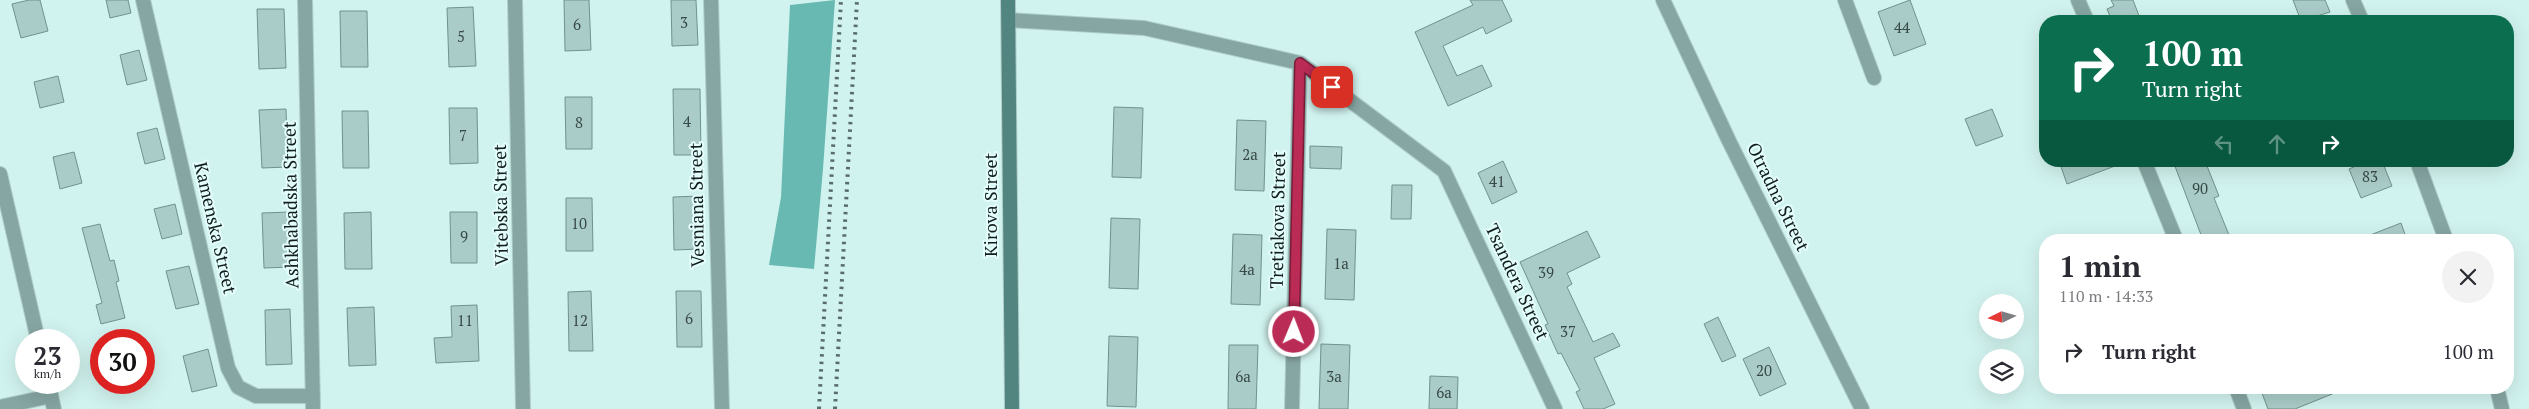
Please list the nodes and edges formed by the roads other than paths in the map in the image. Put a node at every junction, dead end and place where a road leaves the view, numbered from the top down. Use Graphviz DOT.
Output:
graph roads {
  1 [pos="143,0"];
  2 [pos="305,0"];
  3 [pos="515,0"];
  4 [pos="711,0"];
  5 [pos="1008,0"];
  6 [pos="1663,0"];
  7 [pos="1845,0"];
  8 [pos="2078,0"];
  9 [pos="2353,0"];
  10 [pos="2084,15"];
  11 [pos="2359,15"];
  12 [pos="1009,20"];
  13 [pos="1300,63"];
  14 [pos="1874,78"];
  15 [pos="2146,167"];
  16 [pos="2419,167"];
  17 [pos="1,181"];
  18 [pos="2174,234"];
  19 [pos="2444,234"];
  20 [pos="35,329"];
  21 [pos="2238,394"];
  22 [pos="2498,394"];
  23 [pos="51,396"];
  24 [pos="313,403"];
  25 [pos="0,407"];
  26 [pos="523,409"];
  27 [pos="722,409"];
  28 [pos="1012,409"];
  29 [pos="1292,409"];
  30 [pos="1555,409"];
  31 [pos="1862,409"];
  32 [pos="2244,409"];
  33 [pos="2502,409"];
  1 -- 24 [label="street, Kamenska Street"];
  2 -- 24 [label="street, Ashkhabadska Street"];
  3 -- 26 [label="street, Vitebska Street"];
  4 -- 27 [label="street, Vesniana Street"];
  5 -- 12 [label="main road, Kirova Street"];
  6 -- 31 [label="street, Otradna Street"];
  7 -- 14 [label="street"];
  8 -- 10 [label="street"];
  9 -- 11 [label="street"];
  12 -- 13 [label="street"];
  12 -- 28 [label="main road, Kirova Street"];
  13 -- 29 [label="street, Tretiakova Street"];
  13 -- 30 [label="street, Tsandera Street"];
  15 -- 18 [label="street"];
  16 -- 19 [label="street"];
  17 -- 20 [label="street"];
  21 -- 32 [label="street"];
  22 -- 33 [label="street"];
  23 -- 25 [label="street"];
}
